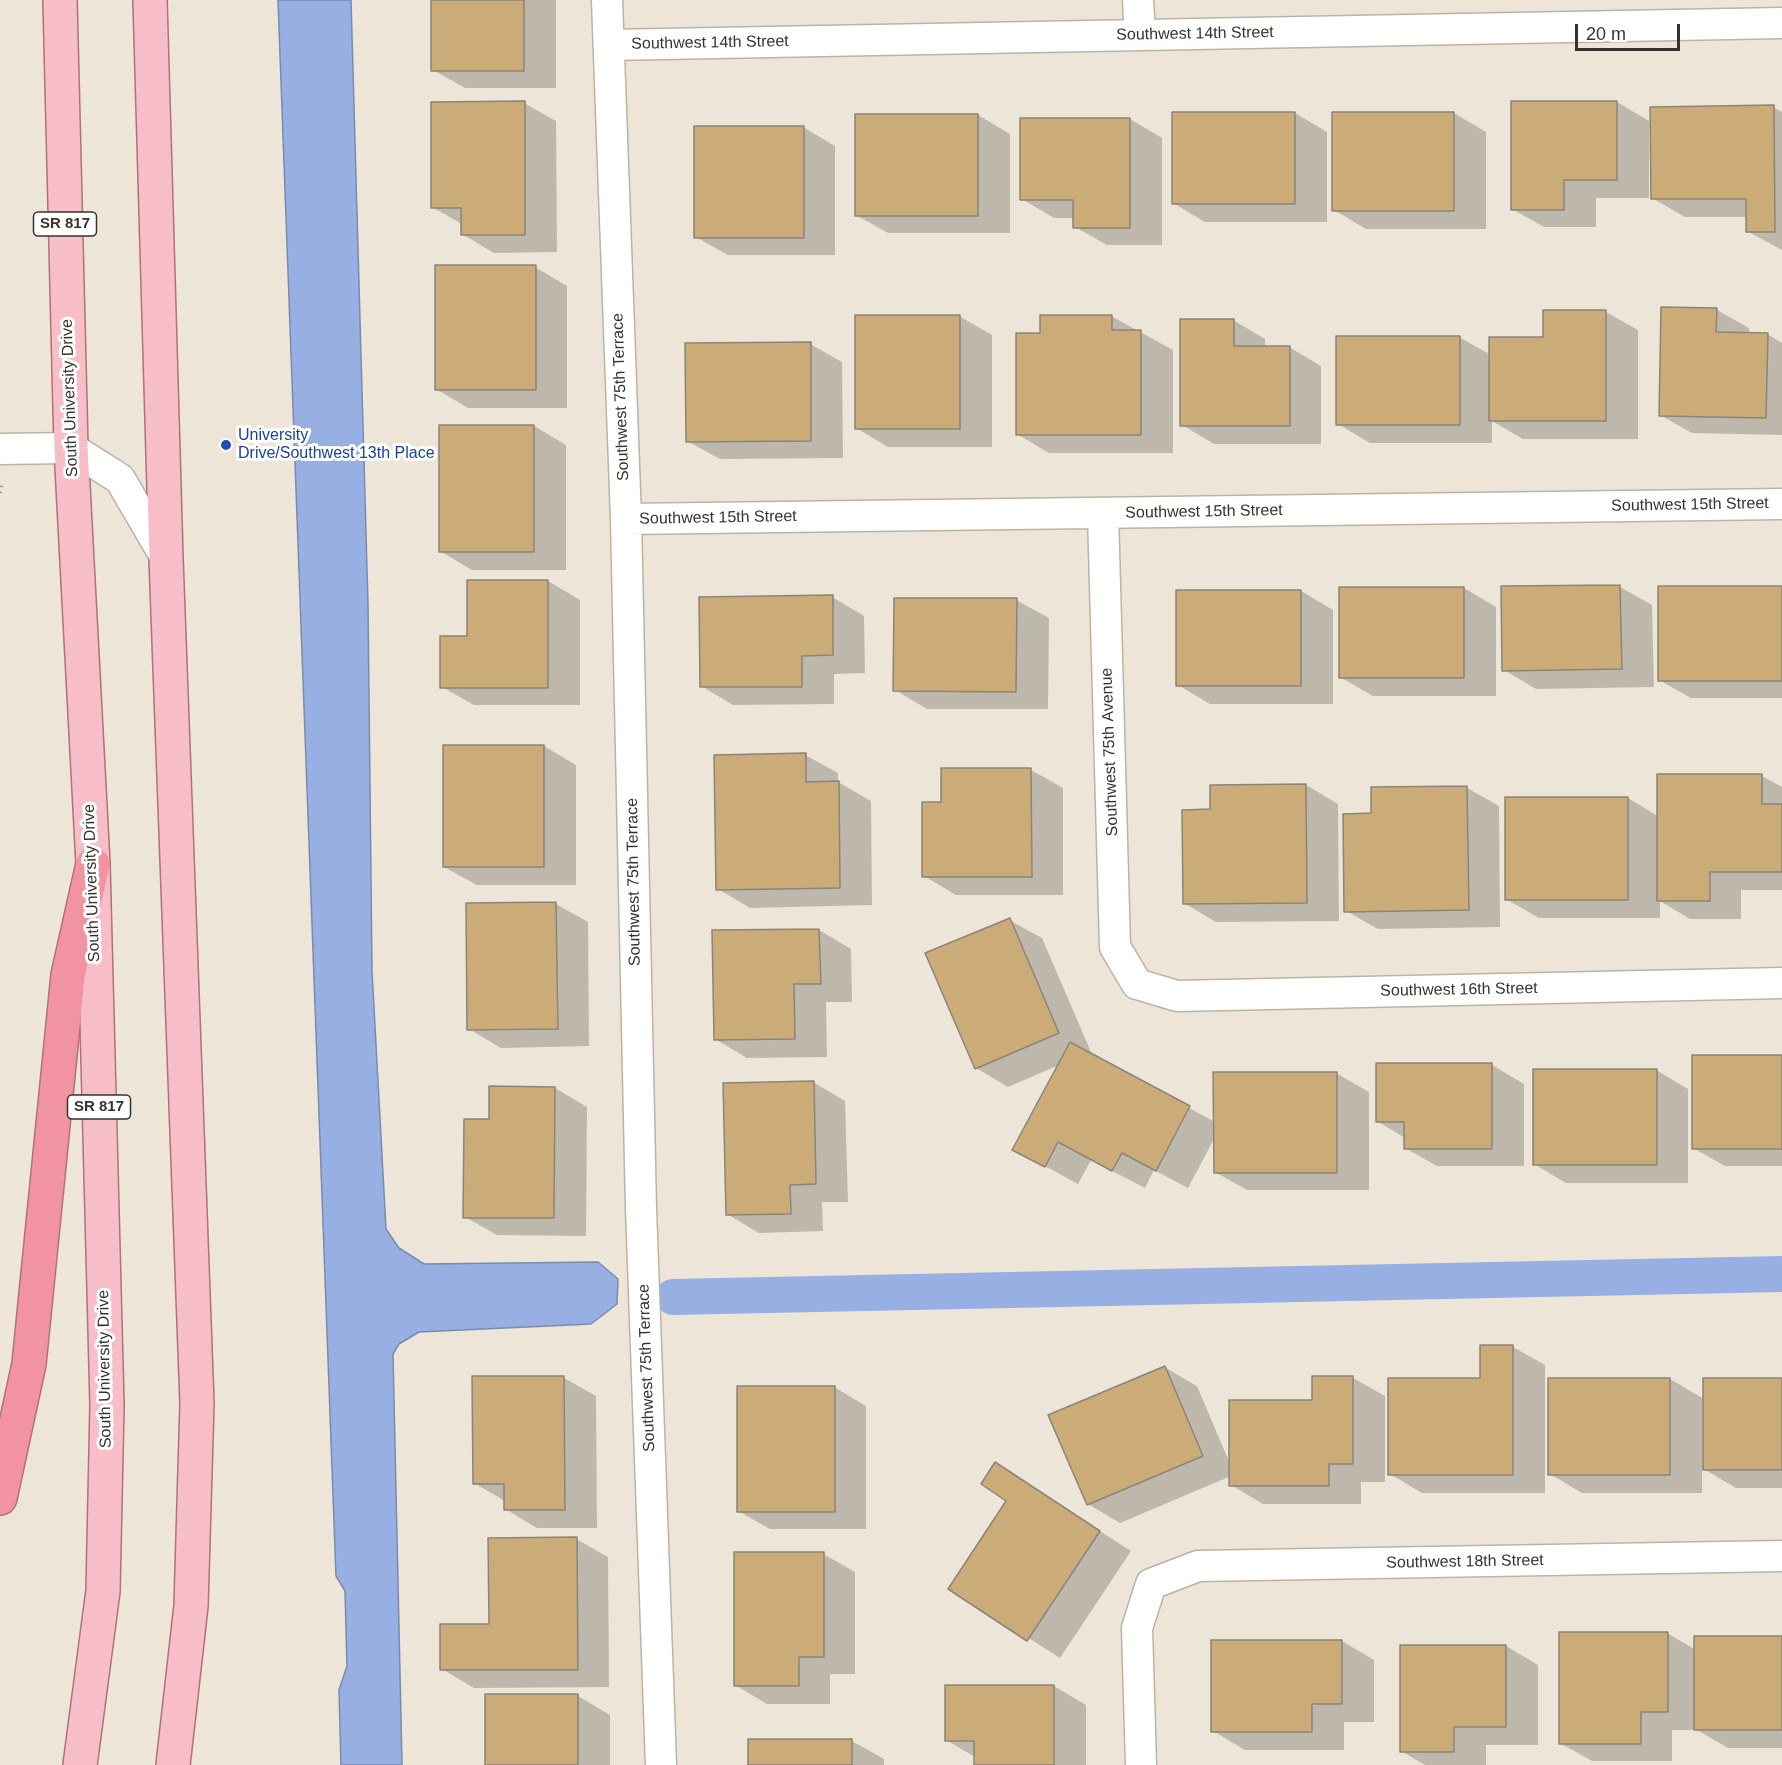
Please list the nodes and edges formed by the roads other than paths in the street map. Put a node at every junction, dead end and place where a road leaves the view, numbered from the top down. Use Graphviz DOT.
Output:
graph roads {
  1 [pos="60,0"];
  2 [pos="150,0"];
  3 [pos="607,0"];
  4 [pos="1138,0"];
  5 [pos="1654,13"];
  6 [pos="1782,23"];
  7 [pos="1140,35"];
  8 [pos="609,45"];
  9 [pos="71,448"];
  10 [pos="0,449"];
  11 [pos="1782,504"];
  12 [pos="1103,513"];
  13 [pos="626,519"];
  14 [pos="166,558"];
  15 [pos="93,864"];
  16 [pos="1782,983"];
  17 [pos="1137,984"];
  18 [pos="0,1498"];
  19 [pos="1782,1556"];
  20 [pos="80,1765"];
  21 [pos="173,1765"];
  22 [pos="661,1765"];
  23 [pos="1141,1765"];
  1 -- 9 [label="main road, South University Drive / SR 817"];
  2 -- 14 [label="main road"];
  3 -- 8 [label="street, Southwest 75th Terrace"];
  4 -- 7 [label="street"];
  5 -- 6 [label="street, Southwest 14th Street"];
  5 -- 7 [label="street, Southwest 14th Street"];
  7 -- 8 [label="street, Southwest 14th Street"];
  8 -- 13 [label="street, Southwest 75th Terrace"];
  9 -- 10 [label="street"];
  9 -- 14 [label="street"];
  9 -- 15 [label="main road, South University Drive / SR 817"];
  11 -- 12 [label="street, Southwest 15th Street"];
  12 -- 13 [label="street, Southwest 15th Street"];
  12 -- 17 [label="street, Southwest 75th Avenue"];
  13 -- 22 [label="street, Southwest 75th Terrace"];
  14 -- 21 [label="main road"];
  15 -- 18 [label="highway"];
  15 -- 20 [label="main road, South University Drive / SR 817"];
  16 -- 17 [label="street, Southwest 16th Street"];
  19 -- 23 [label="street, Southwest 18th Street"];
}
